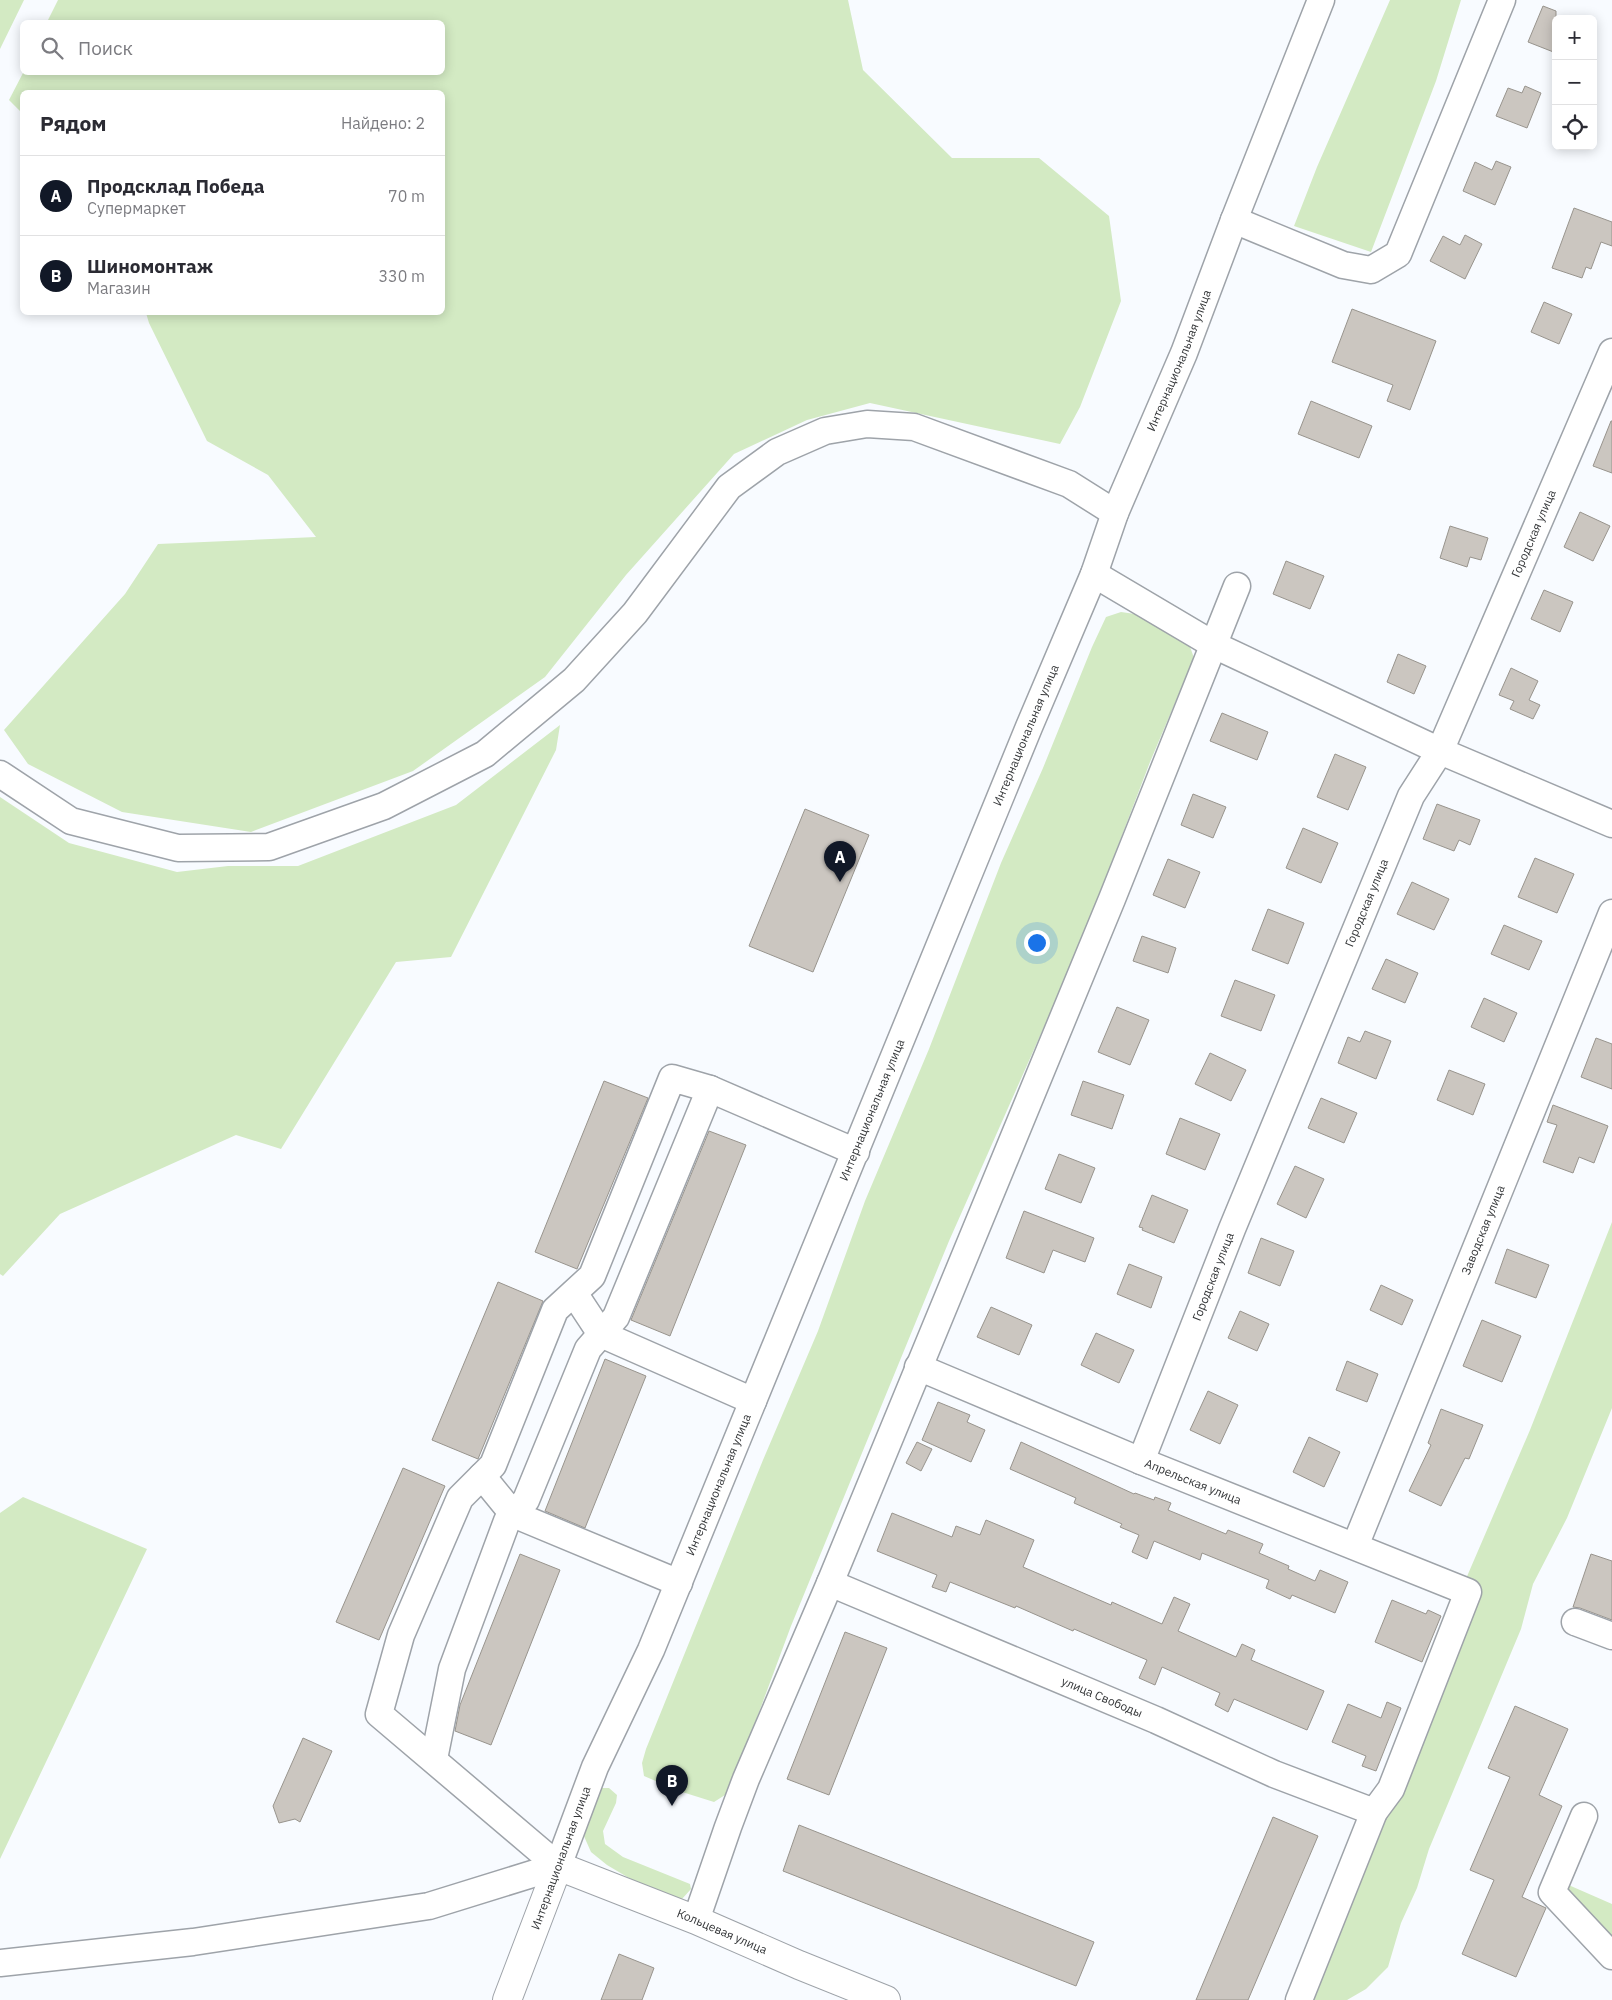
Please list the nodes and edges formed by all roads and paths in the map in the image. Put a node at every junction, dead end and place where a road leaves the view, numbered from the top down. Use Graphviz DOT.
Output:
graph roads {
  1 [pos="1321,0"];
  2 [pos="1502,0"];
  3 [pos="1234,220"];
  4 [pos="1612,352"];
  5 [pos="1115,513"];
  6 [pos="1094,574"];
  7 [pos="1237,586"];
  8 [pos="1214,645"];
  9 [pos="1440,751"];
  10 [pos="0,774"];
  11 [pos="1612,824"];
  12 [pos="1612,913"];
  13 [pos="710,1088"];
  14 [pos="856,1152"];
  15 [pos="574,1293"];
  16 [pos="601,1334"];
  17 [pos="918,1367"];
  18 [pos="753,1402"];
  19 [pos="1141,1461"];
  20 [pos="482,1476"];
  21 [pos="513,1514"];
  22 [pos="1355,1546"];
  23 [pos="679,1583"];
  24 [pos="830,1583"];
  25 [pos="1575,1622"];
  26 [pos="1612,1636"];
  27 [pos="434,1759"];
  28 [pos="1374,1812"];
  29 [pos="1584,1816"];
  30 [pos="558,1866"];
  31 [pos="696,1920"];
  32 [pos="1612,1956"];
  33 [pos="0,1963"];
  34 [pos="507,2000"];
  35 [pos="886,2000"];
  36 [pos="1299,2000"];
  1 -- 3 [label="street, Интернациональная улица"];
  2 -- 3 [label="street"];
  3 -- 5 [label="street, Интернациональная улица"];
  4 -- 9 [label="street, Городская улица"];
  5 -- 6 [label="street, Интернациональная улица"];
  5 -- 10 [label="street"];
  6 -- 8 [label="street"];
  6 -- 14 [label="street, Интернациональная улица"];
  7 -- 8 [label="street"];
  8 -- 9 [label="street"];
  8 -- 17 [label="street"];
  9 -- 11 [label="street"];
  9 -- 19 [label="street, Городская улица"];
  12 -- 22 [label="street, Заводская улица"];
  13 -- 14 [label="street"];
  13 -- 15 [label="street"];
  13 -- 16 [label="street"];
  14 -- 18 [label="street, Интернациональная улица"];
  15 -- 16 [label="street"];
  15 -- 20 [label="street"];
  16 -- 18 [label="street"];
  16 -- 21 [label="street"];
  17 -- 19 [label="street, Апрельская улица"];
  17 -- 24 [label="street"];
  18 -- 23 [label="street, Интернациональная улица"];
  19 -- 22 [label="street, Апрельская улица"];
  20 -- 21 [label="street"];
  20 -- 27 [label="street"];
  21 -- 23 [label="street"];
  21 -- 27 [label="street"];
  22 -- 28 [label="street, Апрельская улица"];
  23 -- 30 [label="street, Интернациональная улица"];
  24 -- 28 [label="street, улица Свободы"];
  24 -- 31 [label="street"];
  25 -- 26 [label="street"];
  27 -- 30 [label="street"];
  28 -- 36 [label="street"];
  29 -- 32 [label="street"];
  30 -- 31 [label="main road, Кольцевая улица"];
  30 -- 33 [label="street"];
  30 -- 34 [label="main road, Интернациональная улица"];
  31 -- 35 [label="main road, Кольцевая улица"];
}
